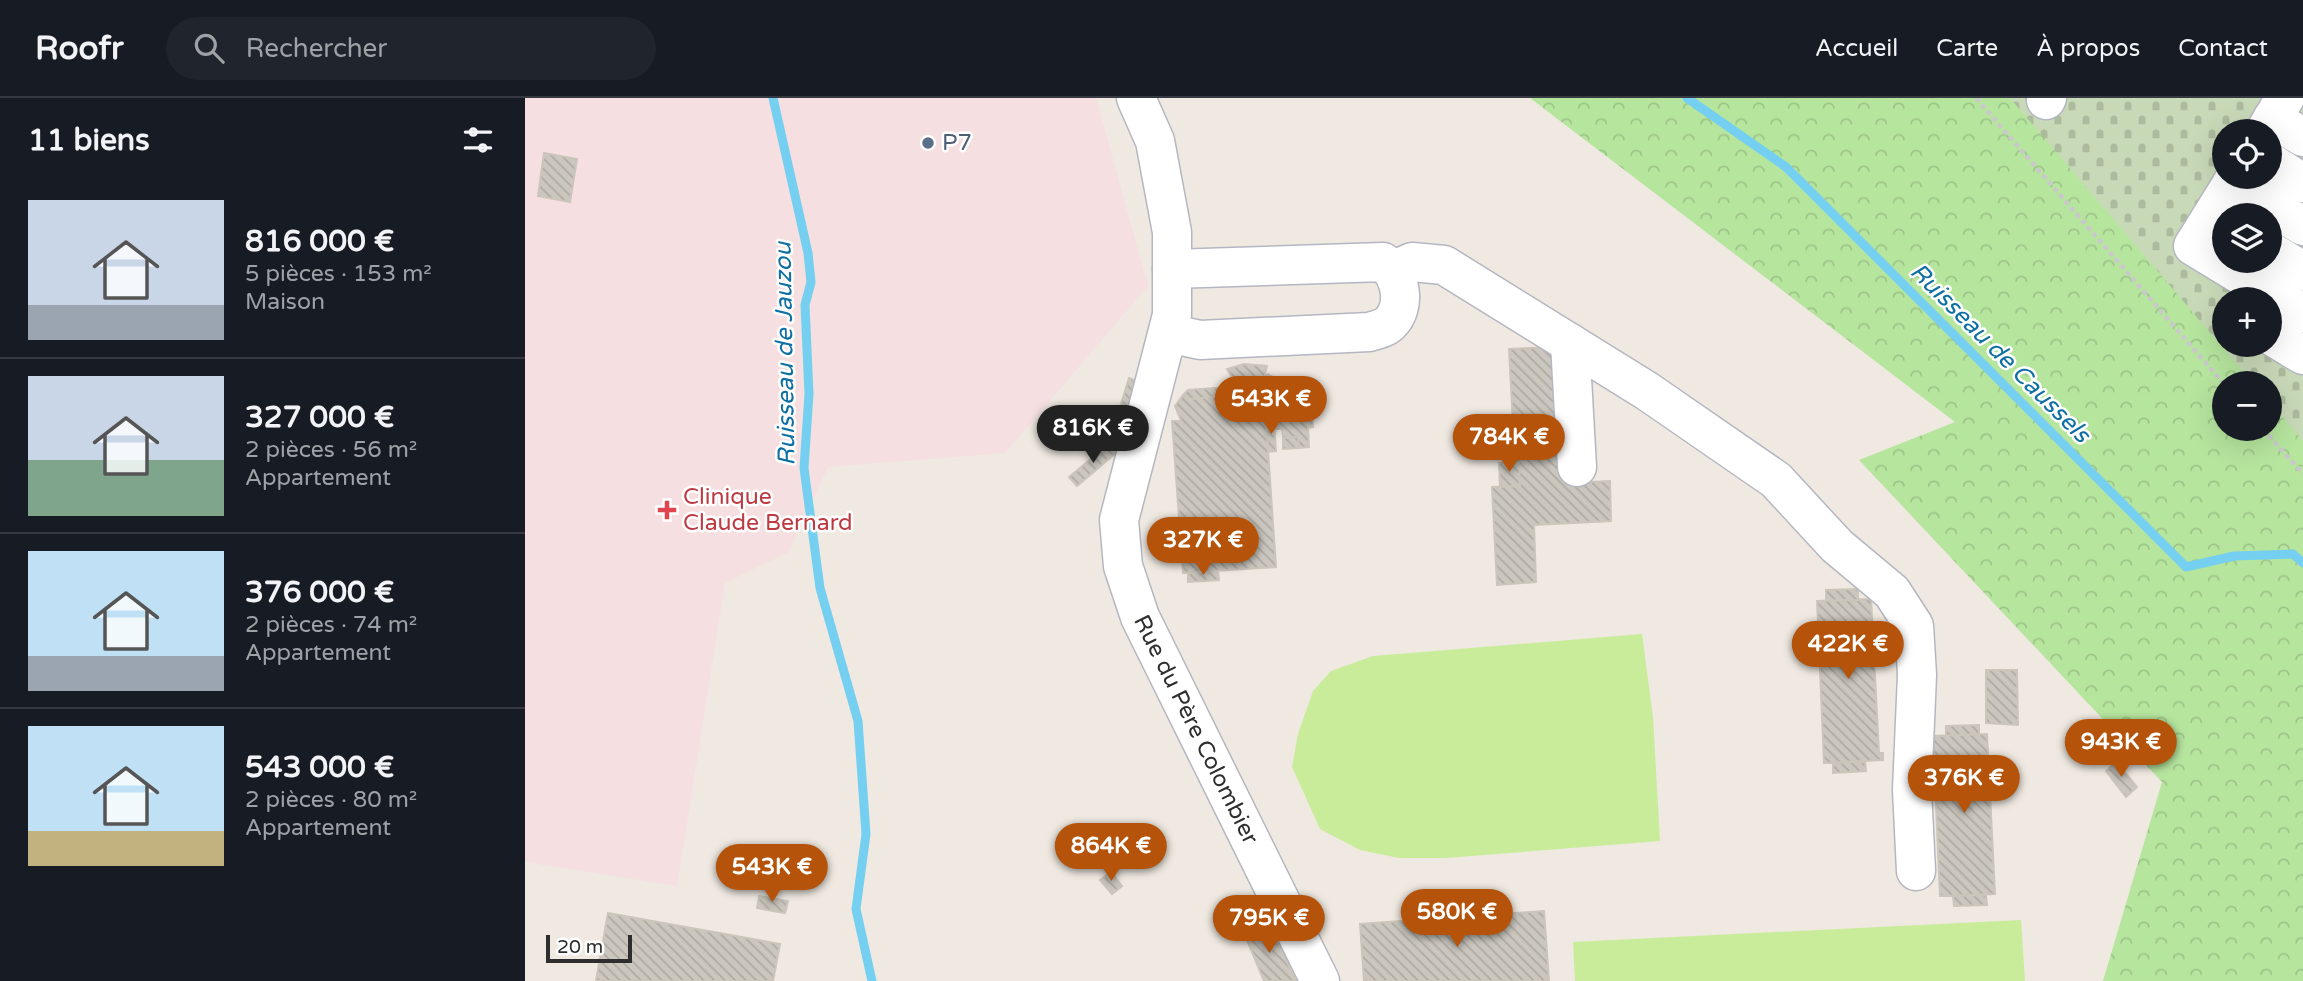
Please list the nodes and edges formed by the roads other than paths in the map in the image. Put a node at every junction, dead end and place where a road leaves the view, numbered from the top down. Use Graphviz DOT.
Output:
graph roads {
  1 [pos="1136,98"];
  2 [pos="2282,170"];
  3 [pos="2303,183"];
  4 [pos="2248,189"];
  5 [pos="2212,225"];
  6 [pos="2303,226"];
  7 [pos="2212,258"];
  8 [pos="2282,258"];
  9 [pos="1173,269"];
  10 [pos="1394,270"];
  11 [pos="2303,271"];
  12 [pos="2237,273"];
  13 [pos="2303,313"];
  14 [pos="1168,333"];
  15 [pos="2282,342"];
  16 [pos="1570,343"];
  17 [pos="2303,355"];
  18 [pos="1577,467"];
  19 [pos="1916,871"];
  20 [pos="1320,981"];
  1 -- 9 [label="street, Rue du Père Colombier"];
  2 -- 3 [label="street"];
  4 -- 6 [label="street"];
  5 -- 7 [label="street"];
  8 -- 11 [label="street"];
  9 -- 10 [label="street"];
  9 -- 14 [label="street, Rue du Père Colombier"];
  10 -- 14 [label="street"];
  10 -- 16 [label="street"];
  12 -- 13 [label="street"];
  14 -- 20 [label="street, Rue du Père Colombier"];
  15 -- 17 [label="street"];
  16 -- 18 [label="street"];
  16 -- 19 [label="street"];
}
